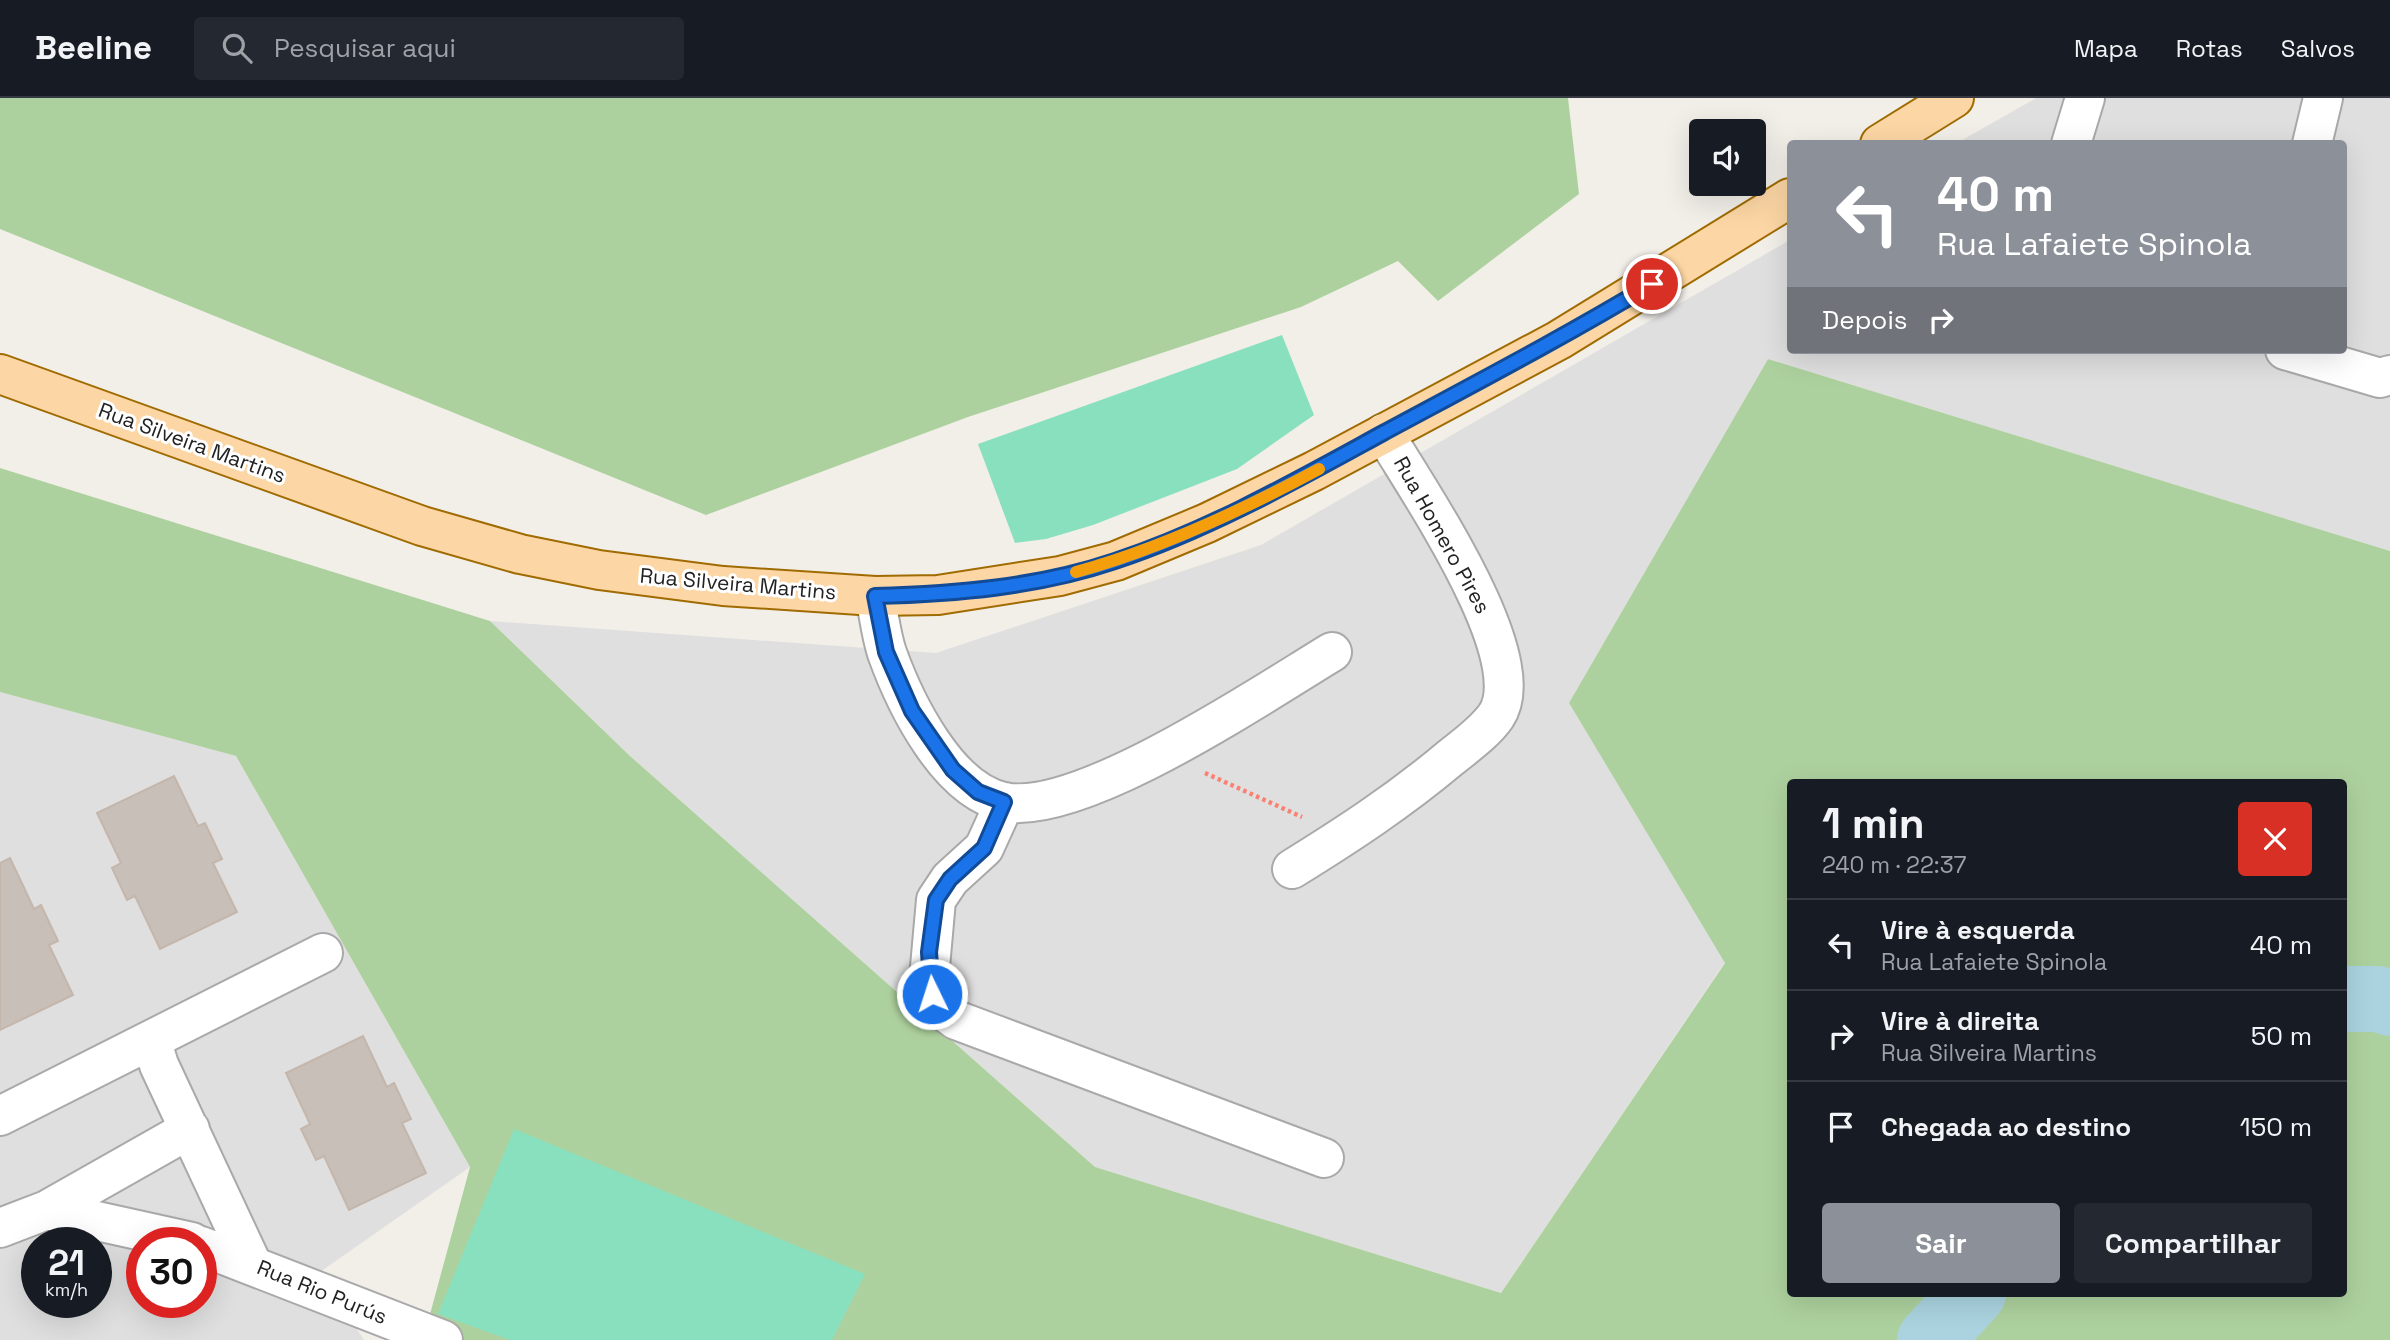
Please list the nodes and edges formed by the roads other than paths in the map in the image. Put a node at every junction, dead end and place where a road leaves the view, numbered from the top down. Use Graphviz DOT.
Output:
graph roads {
  1 [pos="1954,98"];
  2 [pos="2085,98"];
  3 [pos="2323,98"];
  4 [pos="1886,140"];
  5 [pos="2072,140"];
  6 [pos="2313,140"];
  7 [pos="1787,200"];
  8 [pos="2299,354"];
  9 [pos="0,374"];
  10 [pos="2390,375"];
  11 [pos="1384,433"];
  12 [pos="875,596"];
  13 [pos="1332,652"];
  14 [pos="1004,802"];
  15 [pos="1292,869"];
  16 [pos="323,953"];
  17 [pos="152,1042"];
  18 [pos="0,1116"];
  19 [pos="190,1129"];
  20 [pos="1324,1158"];
  21 [pos="47,1210"];
  22 [pos="126,1227"];
  23 [pos="0,1228"];
  24 [pos="217,1252"];
  25 [pos="252,1264"];
  26 [pos="443,1340"];
  1 -- 4 [label="main road"];
  2 -- 5 [label="street"];
  3 -- 6 [label="street"];
  7 -- 11 [label="main road, Rua Silveira Martins"];
  8 -- 10 [label="street"];
  9 -- 12 [label="main road, Rua Silveira Martins"];
  11 -- 12 [label="main road, Rua Silveira Martins"];
  11 -- 15 [label="street, Rua Homero Pires"];
  12 -- 14 [label="street"];
  13 -- 14 [label="street"];
  14 -- 20 [label="street"];
  16 -- 17 [label="street"];
  17 -- 18 [label="street"];
  17 -- 19 [label="street"];
  19 -- 21 [label="street"];
  19 -- 25 [label="street"];
  21 -- 22 [label="street"];
  21 -- 23 [label="street"];
  24 -- 25 [label="street, Rua Rio Purús"];
  25 -- 26 [label="street, Rua Rio Purús"];
}
